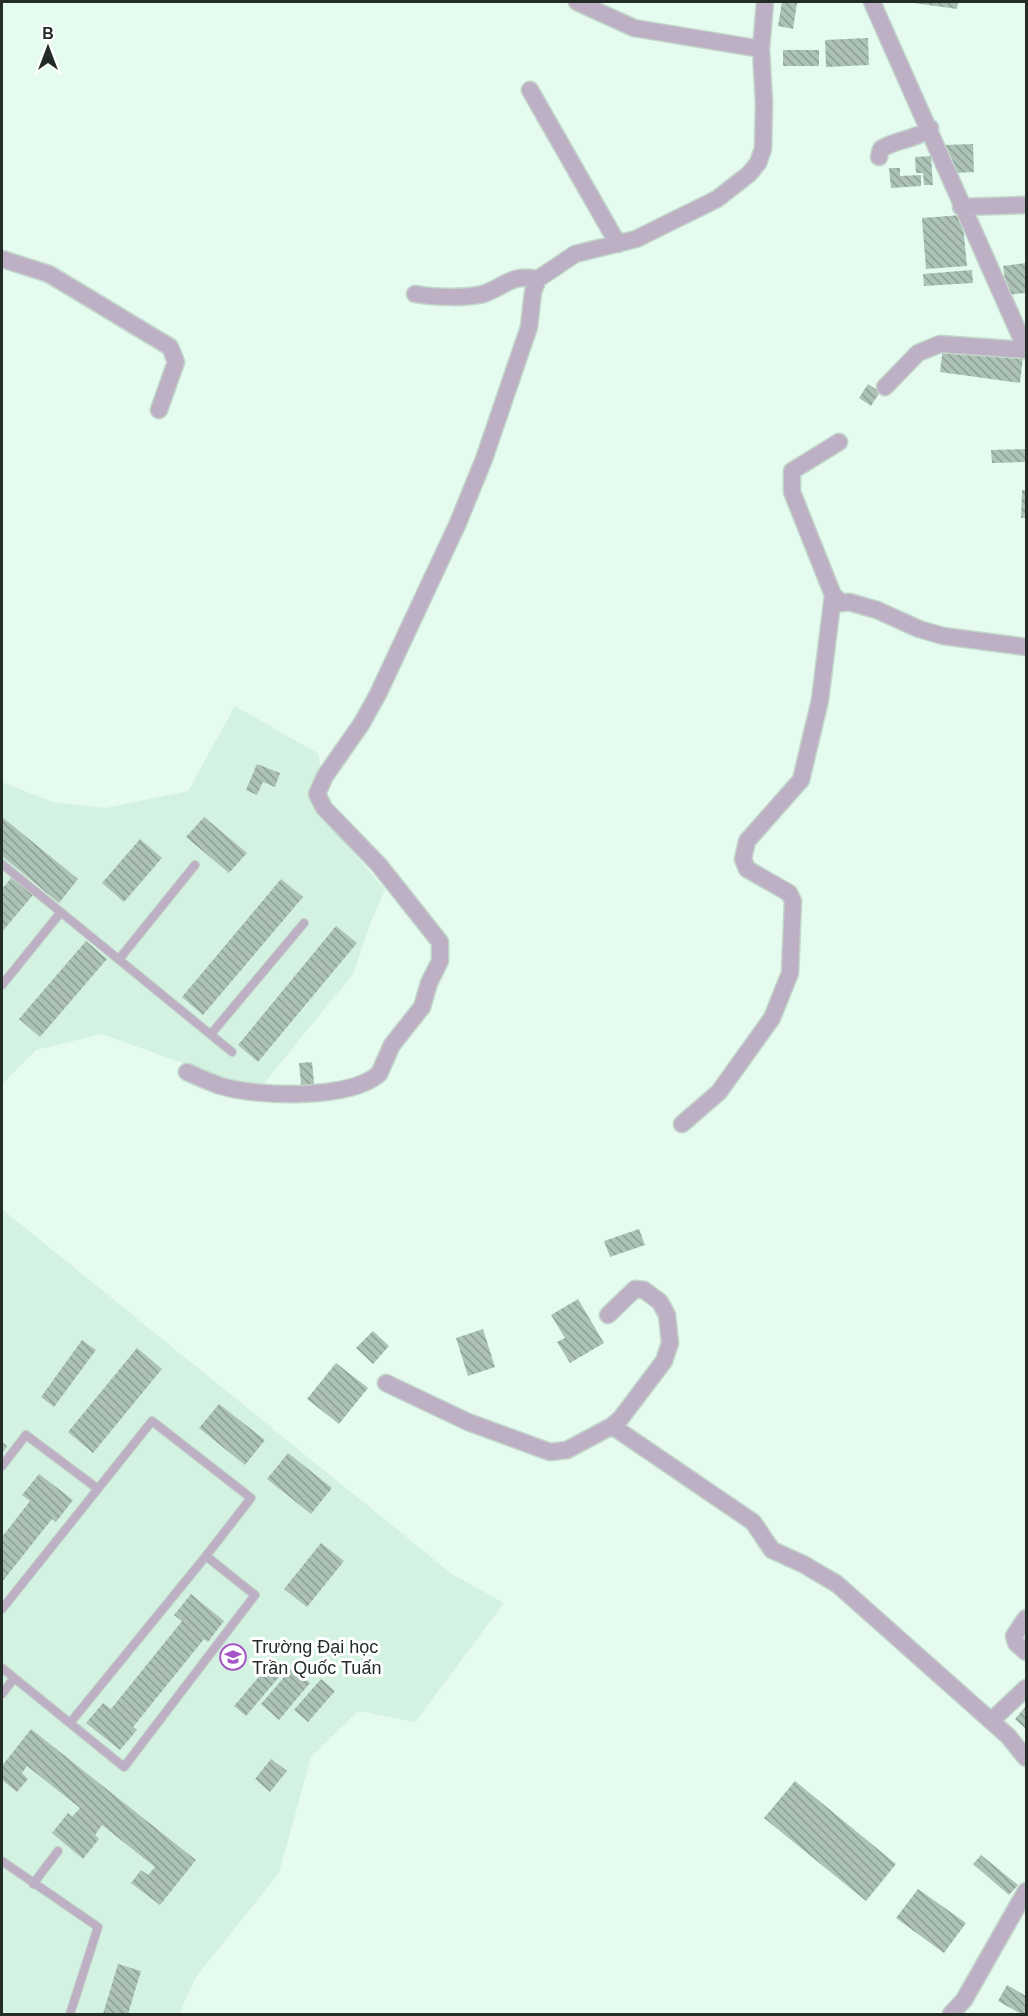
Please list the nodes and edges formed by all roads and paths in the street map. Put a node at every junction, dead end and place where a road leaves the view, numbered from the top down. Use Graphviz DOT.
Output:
graph roads {
  1 [pos="577,2"];
  2 [pos="765,2"];
  3 [pos="872,2"];
  4 [pos="760,49"];
  5 [pos="530,90"];
  6 [pos="930,128"];
  7 [pos="879,157"];
  8 [pos="1026,205"];
  9 [pos="961,207"];
  10 [pos="618,244"];
  11 [pos="2,259"];
  12 [pos="538,279"];
  13 [pos="415,294"];
  14 [pos="1026,349"];
  15 [pos="885,387"];
  16 [pos="159,410"];
  17 [pos="839,441"];
  18 [pos="833,595"];
  19 [pos="1026,647"];
  20 [pos="2,864"];
  21 [pos="195,865"];
  22 [pos="61,912"];
  23 [pos="304,923"];
  24 [pos="120,958"];
  25 [pos="2,985"];
  26 [pos="211,1034"];
  27 [pos="232,1052"];
  28 [pos="187,1072"];
  29 [pos="682,1124"];
  30 [pos="608,1315"];
  31 [pos="386,1383"];
  32 [pos="612,1426"];
  33 [pos="2,1466"];
  34 [pos="98,1489"];
  35 [pos="206,1556"];
  36 [pos="2,1609"];
  37 [pos="1026,1617"];
  38 [pos="1026,1653"];
  39 [pos="2,1668"];
  40 [pos="14,1678"];
  41 [pos="1026,1688"];
  42 [pos="2,1694"];
  43 [pos="991,1721"];
  44 [pos="70,1723"];
  45 [pos="1026,1758"];
  46 [pos="58,1851"];
  47 [pos="2,1861"];
  48 [pos="33,1884"];
  49 [pos="1026,1891"];
  50 [pos="70,2014"];
  51 [pos="951,2014"];
  1 -- 4 [label="street"];
  2 -- 4 [label="street"];
  3 -- 6 [label="street"];
  4 -- 10 [label="street"];
  5 -- 10 [label="street"];
  6 -- 7 [label="street"];
  6 -- 9 [label="street"];
  8 -- 9 [label="street"];
  9 -- 14 [label="street"];
  10 -- 12 [label="street"];
  11 -- 16 [label="street"];
  12 -- 13 [label="street"];
  12 -- 28 [label="street"];
  14 -- 15 [label="street"];
  17 -- 18 [label="street"];
  18 -- 19 [label="street"];
  18 -- 29 [label="street"];
  20 -- 22 [label="lane"];
  21 -- 24 [label="lane"];
  22 -- 24 [label="lane"];
  22 -- 25 [label="lane"];
  23 -- 26 [label="lane"];
  24 -- 26 [label="lane"];
  26 -- 27 [label="lane"];
  30 -- 32 [label="street"];
  31 -- 32 [label="street"];
  32 -- 43 [label="street"];
  33 -- 34 [label="lane"];
  34 -- 35 [label="lane"];
  34 -- 36 [label="lane"];
  35 -- 44 [label="lane"];
  35 -- 44 [label="lane"];
  37 -- 38 [label="street"];
  39 -- 40 [label="lane"];
  40 -- 42 [label="lane"];
  40 -- 44 [label="lane"];
  41 -- 43 [label="street"];
  43 -- 45 [label="street"];
  46 -- 48 [label="lane"];
  47 -- 48 [label="lane"];
  48 -- 50 [label="lane"];
  49 -- 51 [label="street"];
}
